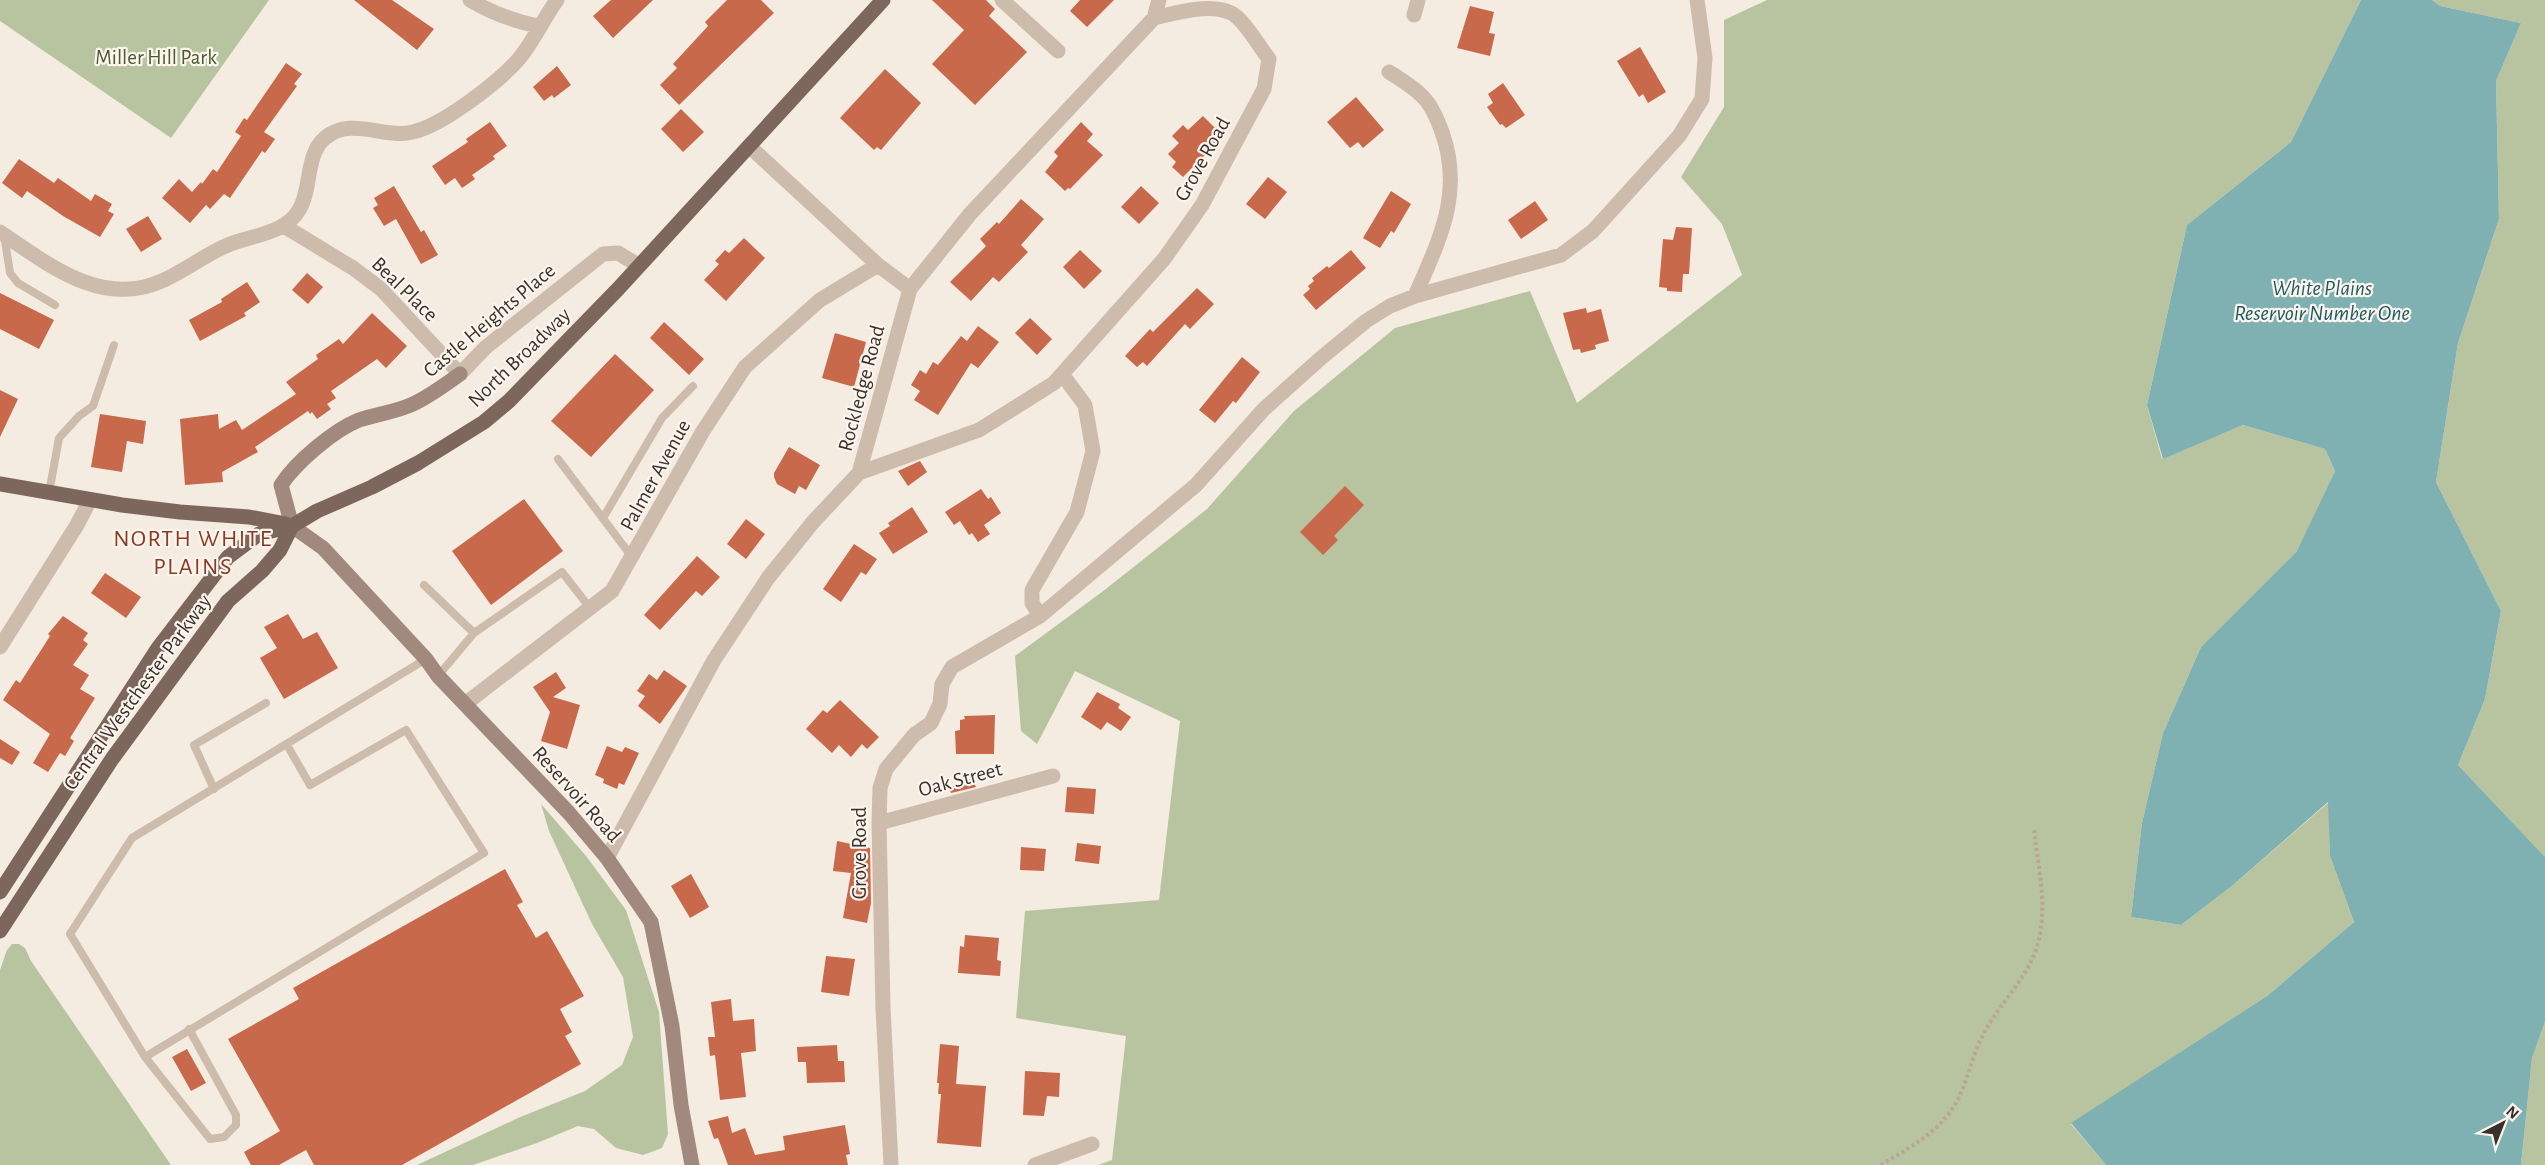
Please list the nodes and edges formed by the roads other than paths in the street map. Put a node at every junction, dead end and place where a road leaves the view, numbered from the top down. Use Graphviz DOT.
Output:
graph roads {
  1 [pos="470,0"];
  2 [pos="557,0"];
  3 [pos="883,0"];
  4 [pos="1002,0"];
  5 [pos="1159,0"];
  6 [pos="1418,0"];
  7 [pos="1697,0"];
  8 [pos="1414,15"];
  9 [pos="1154,18"];
  10 [pos="538,26"];
  11 [pos="1058,51"];
  12 [pos="1389,72"];
  13 [pos="749,146"];
  14 [pos="284,226"];
  15 [pos="2,233"];
  16 [pos="638,265"];
  17 [pos="878,265"];
  18 [pos="904,284"];
  19 [pos="1415,296"];
  20 [pos="55,305"];
  21 [pos="114,345"];
  22 [pos="460,374"];
  23 [pos="1062,374"];
  24 [pos="693,386"];
  25 [pos="558,459"];
  26 [pos="860,473"];
  27 [pos="0,484"];
  28 [pos="49,493"];
  29 [pos="90,500"];
  30 [pos="603,518"];
  31 [pos="292,526"];
  32 [pos="632,558"];
  33 [pos="424,585"];
  34 [pos="590,608"];
  35 [pos="1040,616"];
  36 [pos="474,633"];
  37 [pos="0,647"];
  38 [pos="426,659"];
  39 [pos="438,676"];
  40 [pos="266,703"];
  41 [pos="465,704"];
  42 [pos="287,745"];
  43 [pos="1053,776"];
  44 [pos="214,789"];
  45 [pos="879,824"];
  46 [pos="607,858"];
  47 [pos="0,892"];
  48 [pos="0,932"];
  49 [pos="189,1029"];
  50 [pos="145,1057"];
  51 [pos="1092,1144"];
  52 [pos="692,1165"];
  53 [pos="891,1165"];
  54 [pos="1035,1165"];
  1 -- 10 [label="street"];
  2 -- 10 [label="street"];
  3 -- 13 [label="main road, North Broadway"];
  4 -- 11 [label="street"];
  5 -- 9 [label="street"];
  6 -- 8 [label="street"];
  7 -- 19 [label="street, Grove Road"];
  9 -- 18 [label="street, Rockledge Road"];
  9 -- 23 [label="street, Grove Road"];
  10 -- 14 [label="street"];
  12 -- 19 [label="street"];
  13 -- 16 [label="main road, North Broadway"];
  13 -- 17 [label="street"];
  14 -- 15 [label="street"];
  14 -- 22 [label="street, Beal Place"];
  15 -- 20 [label="lane"];
  16 -- 22 [label="street, Castle Heights Place"];
  16 -- 31 [label="main road, North Broadway"];
  17 -- 18 [label="street"];
  17 -- 32 [label="street, Palmer Avenue"];
  18 -- 26 [label="street, Rockledge Road"];
  19 -- 35 [label="street, Grove Road"];
  21 -- 28 [label="lane"];
  22 -- 31 [label="street, Castle Heights Place"];
  23 -- 26 [label="street, Grove Road"];
  23 -- 35 [label="street"];
  24 -- 30 [label="lane"];
  25 -- 30 [label="lane"];
  26 -- 46 [label="street, Rockledge Road"];
  27 -- 28 [label="main road"];
  28 -- 29 [label="main road"];
  29 -- 31 [label="main road"];
  29 -- 37 [label="street"];
  30 -- 32 [label="lane"];
  31 -- 38 [label="street, Reservoir Road"];
  31 -- 47 [label="main road, Central Westchester Parkway"];
  31 -- 48 [label="main road, Central Westchester Parkway"];
  32 -- 34 [label="street, Palmer Avenue"];
  33 -- 36 [label="lane"];
  34 -- 36 [label="lane"];
  34 -- 41 [label="street, Palmer Avenue"];
  35 -- 45 [label="street, Grove Road"];
  36 -- 39 [label="lane"];
  38 -- 39 [label="street, Reservoir Road"];
  38 -- 42 [label="lane"];
  39 -- 41 [label="street, Reservoir Road"];
  40 -- 44 [label="lane"];
  41 -- 46 [label="street, Reservoir Road"];
  42 -- 44 [label="lane"];
  42 -- 49 [label="lane"];
  43 -- 45 [label="street, Oak Street"];
  44 -- 50 [label="lane"];
  45 -- 53 [label="street, Grove Road"];
  46 -- 52 [label="street, Reservoir Road"];
  49 -- 50 [label="lane"];
  49 -- 50 [label="lane"];
  51 -- 54 [label="street"];
}
